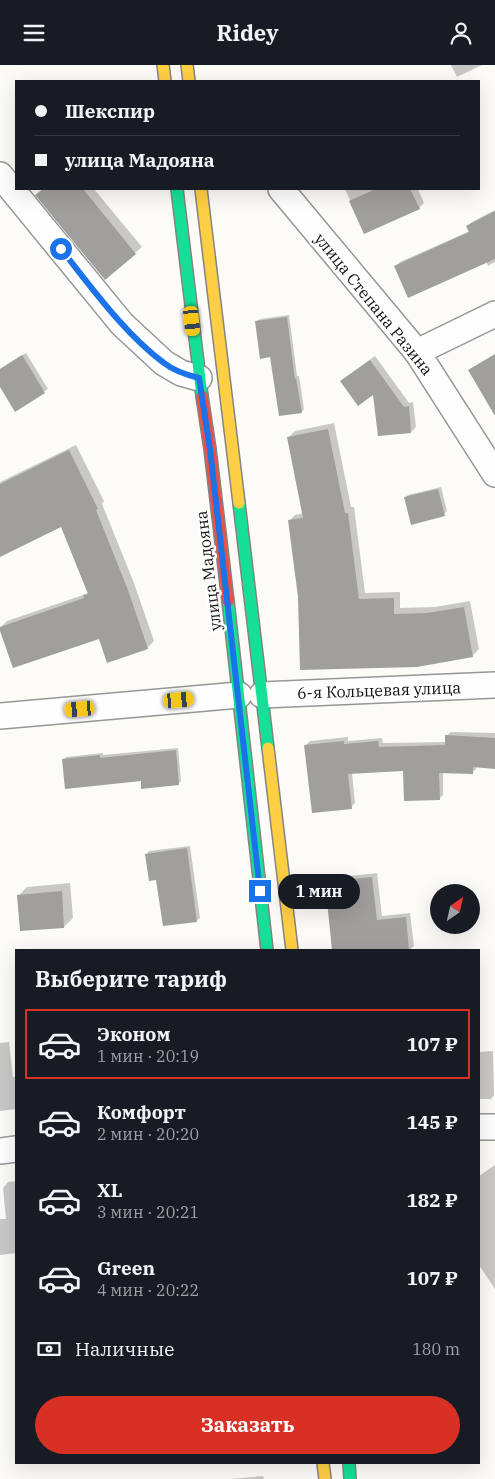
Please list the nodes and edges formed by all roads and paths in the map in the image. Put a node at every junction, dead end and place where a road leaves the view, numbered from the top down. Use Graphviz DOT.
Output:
graph roads {
  1 [pos="163,65"];
  2 [pos="187,65"];
  3 [pos="165,80"];
  4 [pos="189,80"];
  5 [pos="0,175"];
  6 [pos="177,190"];
  7 [pos="201,190"];
  8 [pos="282,190"];
  9 [pos="495,314"];
  10 [pos="416,353"];
  11 [pos="199,378"];
  12 [pos="495,474"];
  13 [pos="495,685"];
  14 [pos="251,695"];
  15 [pos="0,716"];
  16 [pos="267,949"];
  17 [pos="292,949"];
  18 [pos="480,1127"];
  19 [pos="495,1127"];
  20 [pos="15,1149"];
  21 [pos="0,1151"];
  22 [pos="323,1464"];
  23 [pos="348,1464"];
  24 [pos="325,1479"];
  25 [pos="350,1479"];
  1 -- 3 [label="main road"];
  2 -- 4 [label="main road"];
  5 -- 11 [label="street"];
  6 -- 11 [label="main road, улица Мадояна"];
  7 -- 14 [label="main road, улица Мадояна"];
  8 -- 10 [label="street, улица Степана Разина"];
  9 -- 10 [label="street"];
  10 -- 12 [label="street, улица Степана Разина"];
  11 -- 14 [label="main road, улица Мадояна"];
  13 -- 14 [label="street, 6-я Кольцевая улица"];
  14 -- 15 [label="street, 6-я Кольцевая улица"];
  14 -- 16 [label="main road, улица Мадояна"];
  14 -- 17 [label="main road, улица Мадояна"];
  18 -- 19 [label="street"];
  20 -- 21 [label="street"];
  22 -- 24 [label="main road"];
  23 -- 25 [label="main road"];
}
